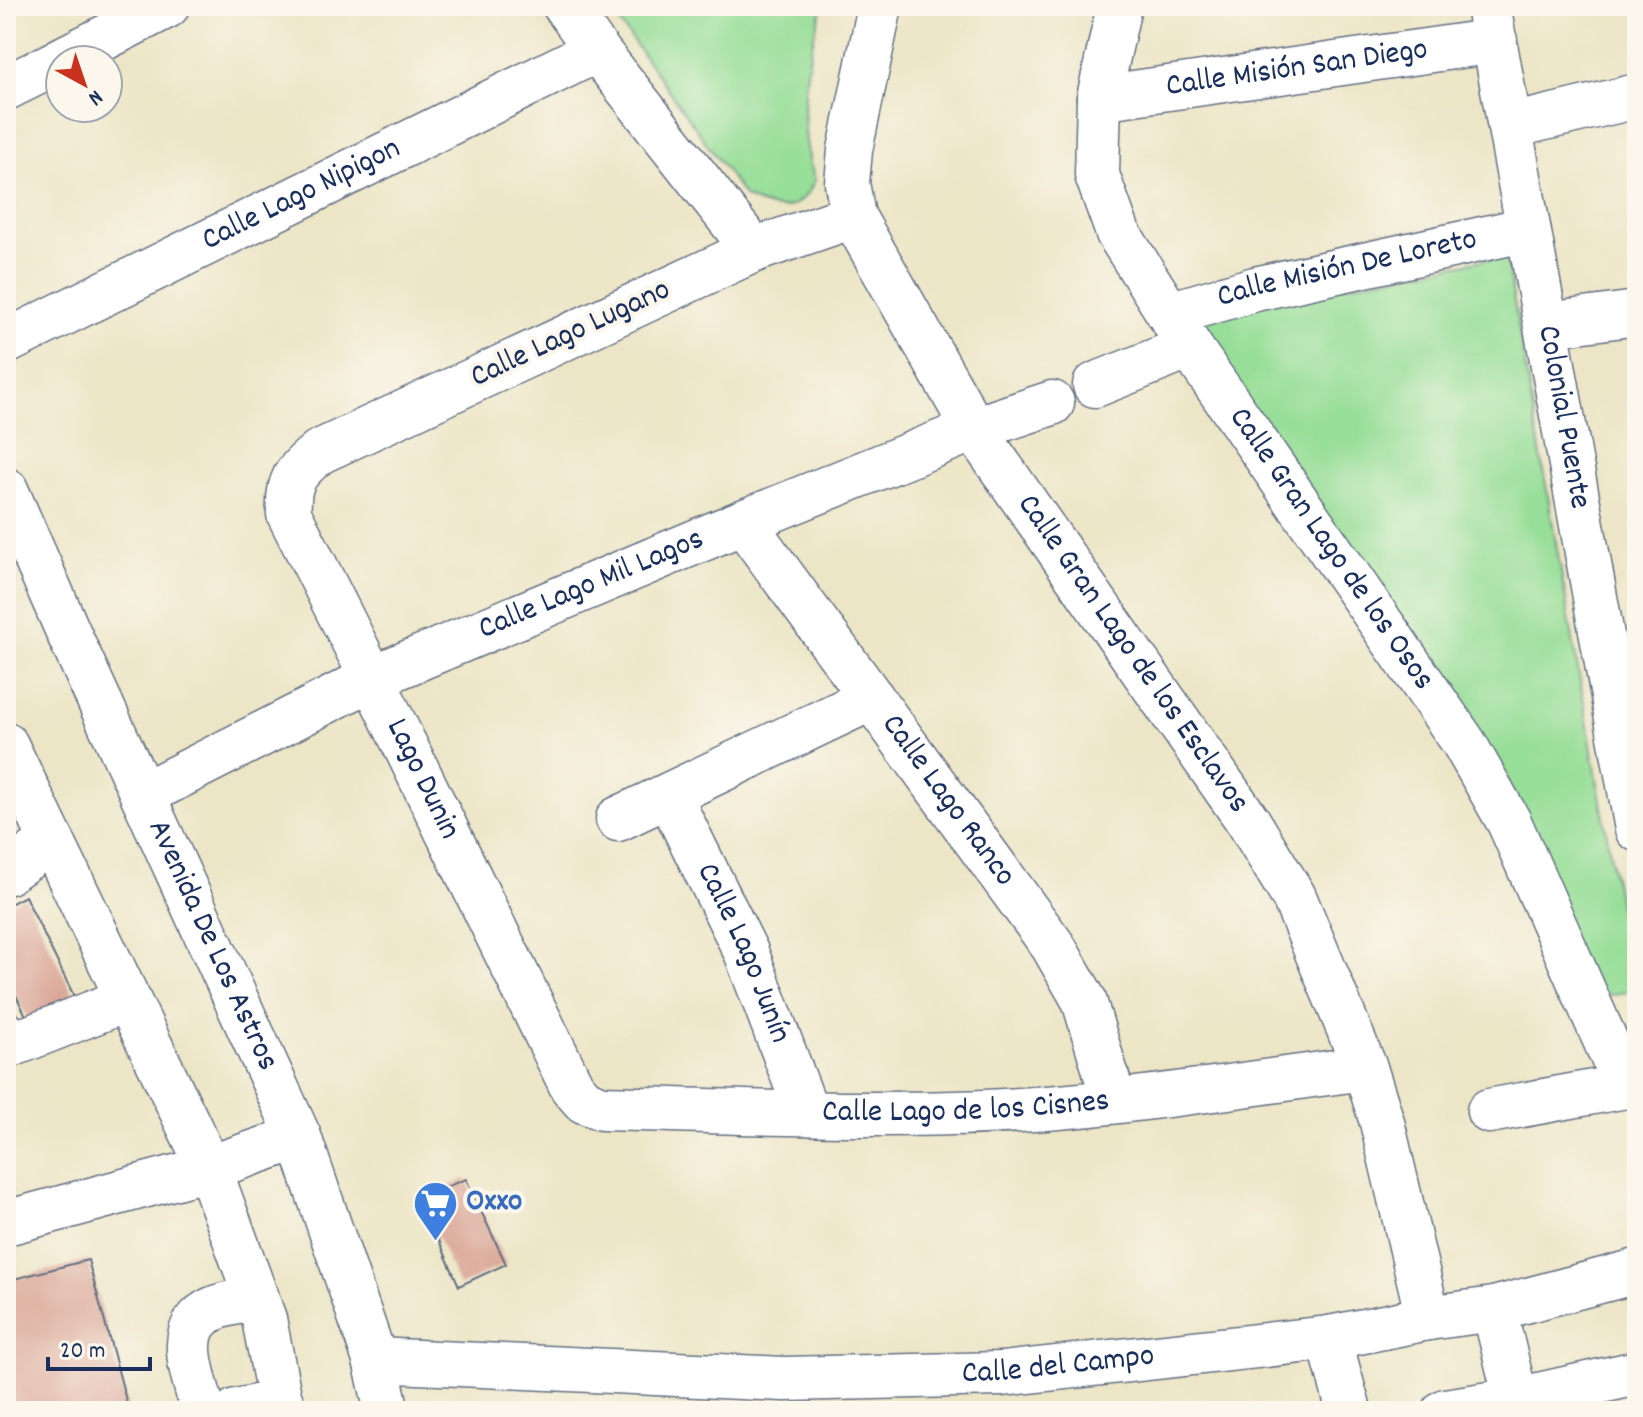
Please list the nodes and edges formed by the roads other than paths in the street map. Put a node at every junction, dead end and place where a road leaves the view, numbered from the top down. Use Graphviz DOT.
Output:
graph roads {
  1 [pos="167,6"];
  2 [pos="565,6"];
  3 [pos="880,6"];
  4 [pos="1119,6"];
  5 [pos="1492,24"];
  6 [pos="92,44"];
  7 [pos="597,50"];
  8 [pos="44,68"];
  9 [pos="6,88"];
  10 [pos="1637,96"];
  11 [pos="1099,98"];
  12 [pos="1511,126"];
  13 [pos="853,216"];
  14 [pos="1528,229"];
  15 [pos="754,250"];
  16 [pos="1637,313"];
  17 [pos="1547,325"];
  18 [pos="1179,330"];
  19 [pos="6,342"];
  20 [pos="1095,385"];
  21 [pos="1052,403"];
  22 [pos="974,429"];
  23 [pos="297,471"];
  24 [pos="6,490"];
  25 [pos="743,522"];
  26 [pos="372,678"];
  27 [pos="872,698"];
  28 [pos="6,745"];
  29 [pos="144,794"];
  30 [pos="669,796"];
  31 [pos="618,819"];
  32 [pos="1637,829"];
  33 [pos="52,841"];
  34 [pos="6,873"];
  35 [pos="128,999"];
  36 [pos="8,1051"];
  37 [pos="1365,1068"];
  38 [pos="1631,1084"];
  39 [pos="572,1087"];
  40 [pos="1114,1101"];
  41 [pos="1489,1111"];
  42 [pos="807,1113"];
  43 [pos="299,1137"];
  44 [pos="209,1168"];
  45 [pos="6,1223"];
  46 [pos="1637,1271"];
  47 [pos="257,1298"];
  48 [pos="1494,1309"];
  49 [pos="1428,1318"];
  50 [pos="1329,1338"];
  51 [pos="375,1360"];
  52 [pos="1637,1373"];
  53 [pos="1516,1400"];
  54 [pos="282,1406"];
  55 [pos="203,1411"];
  56 [pos="236,1411"];
  57 [pos="387,1411"];
  58 [pos="1349,1411"];
  59 [pos="1445,1411"];
  1 -- 6 [label="street"];
  2 -- 7 [label="street"];
  3 -- 13 [label="street, Calle Gran Lago de los Esclavos"];
  4 -- 11 [label="street, Calle Gran Lago de los Osos"];
  5 -- 11 [label="street, Calle Misión San Diego"];
  5 -- 12 [label="street, Colonial Puente"];
  7 -- 15 [label="street"];
  7 -- 19 [label="street, Calle Lago Nipigon"];
  8 -- 9 [label="street"];
  10 -- 12 [label="street"];
  11 -- 18 [label="street, Calle Gran Lago de los Osos"];
  12 -- 14 [label="street, Colonial Puente"];
  13 -- 15 [label="street, Calle Lago Lugano"];
  13 -- 22 [label="street, Calle Gran Lago de los Esclavos"];
  14 -- 17 [label="street, Colonial Puente"];
  14 -- 18 [label="street, Calle Misión De Loreto"];
  15 -- 23 [label="street, Calle Lago Lugano"];
  16 -- 17 [label="street"];
  17 -- 32 [label="street, Colonial Puente"];
  18 -- 20 [label="street"];
  18 -- 38 [label="street, Calle Gran Lago de los Osos"];
  21 -- 22 [label="street, Calle Lago Mil Lagos"];
  22 -- 25 [label="street, Calle Lago Mil Lagos"];
  22 -- 37 [label="street, Calle Gran Lago de los Esclavos"];
  23 -- 26 [label="street, Lago Dunin"];
  24 -- 29 [label="street, Avenida De Los Astros"];
  25 -- 26 [label="street, Calle Lago Mil Lagos"];
  25 -- 27 [label="street, Calle Lago Ranco"];
  26 -- 29 [label="street, Calle Lago Mil Lagos"];
  26 -- 39 [label="street, Lago Dunin"];
  27 -- 30 [label="street"];
  27 -- 40 [label="street, Calle Lago Ranco"];
  28 -- 33 [label="street"];
  29 -- 43 [label="street, Avenida De Los Astros"];
  30 -- 31 [label="street"];
  30 -- 42 [label="street, Calle Lago Junín"];
  33 -- 34 [label="street"];
  33 -- 35 [label="street"];
  35 -- 36 [label="street"];
  35 -- 44 [label="street"];
  37 -- 40 [label="street, Calle Lago de los Cisnes"];
  37 -- 49 [label="street, Calle Gran Lago de los Esclavos"];
  38 -- 41 [label="street"];
  39 -- 42 [label="street, Calle Lago de los Cisnes"];
  40 -- 42 [label="street, Calle Lago de los Cisnes"];
  43 -- 44 [label="street"];
  43 -- 51 [label="street, Avenida De Los Astros"];
  44 -- 45 [label="street"];
  44 -- 47 [label="street"];
  46 -- 48 [label="street, Calle del Campo"];
  47 -- 54 [label="street"];
  47 -- 55 [label="street"];
  48 -- 49 [label="street, Calle del Campo"];
  48 -- 53 [label="street"];
  49 -- 50 [label="street, Calle del Campo"];
  50 -- 51 [label="street, Calle del Campo"];
  50 -- 58 [label="street"];
  51 -- 57 [label="street, Avenida De Los Astros"];
  52 -- 53 [label="street"];
  53 -- 59 [label="street"];
  54 -- 56 [label="street"];
}
